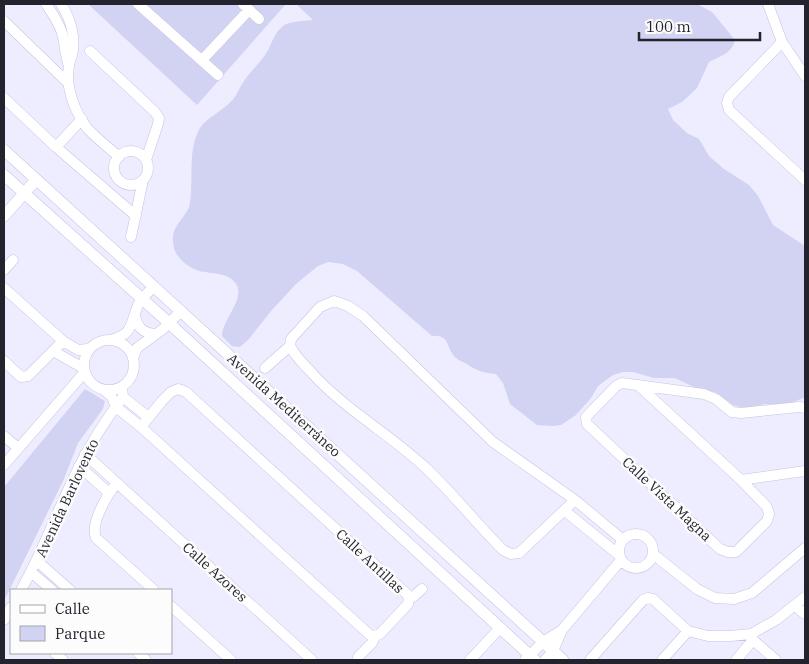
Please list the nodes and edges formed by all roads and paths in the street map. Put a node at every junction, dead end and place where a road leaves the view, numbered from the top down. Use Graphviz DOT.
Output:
graph roads {
  1 [pos="46,4"];
  2 [pos="62,4"];
  3 [pos="138,4"];
  4 [pos="768,4"];
  5 [pos="246,7"];
  6 [pos="259,19"];
  7 [pos="4,21"];
  8 [pos="782,42"];
  9 [pos="90,52"];
  10 [pos="202,60"];
  11 [pos="69,66"];
  12 [pos="218,75"];
  13 [pos="805,76"];
  14 [pos="68,83"];
  15 [pos="4,98"];
  16 [pos="82,119"];
  17 [pos="56,147"];
  18 [pos="4,150"];
  19 [pos="118,157"];
  20 [pos="146,160"];
  21 [pos="4,175"];
  22 [pos="36,180"];
  23 [pos="143,180"];
  24 [pos="805,180"];
  25 [pos="24,194"];
  26 [pos="4,216"];
  27 [pos="136,216"];
  28 [pos="131,237"];
  29 [pos="13,260"];
  30 [pos="4,270"];
  31 [pos="154,287"];
  32 [pos="4,288"];
  33 [pos="142,300"];
  34 [pos="181,311"];
  35 [pos="135,316"];
  36 [pos="169,324"];
  37 [pos="155,334"];
  38 [pos="110,340"];
  39 [pos="63,341"];
  40 [pos="290,346"];
  41 [pos="88,349"];
  42 [pos="54,351"];
  43 [pos="133,358"];
  44 [pos="4,361"];
  45 [pos="265,368"];
  46 [pos="84,370"];
  47 [pos="638,385"];
  48 [pos="104,390"];
  49 [pos="122,392"];
  50 [pos="116,407"];
  51 [pos="805,408"];
  52 [pos="148,417"];
  53 [pos="141,426"];
  54 [pos="4,436"];
  55 [pos="18,448"];
  56 [pos="7,454"];
  57 [pos="86,454"];
  58 [pos="4,466"];
  59 [pos="79,466"];
  60 [pos="805,471"];
  61 [pos="742,480"];
  62 [pos="117,483"];
  63 [pos="109,493"];
  64 [pos="575,500"];
  65 [pos="564,511"];
  66 [pos="623,540"];
  67 [pos="805,549"];
  68 [pos="653,554"];
  69 [pos="620,558"];
  70 [pos="37,561"];
  71 [pos="31,572"];
  72 [pos="22,589"];
  73 [pos="51,589"];
  74 [pos="67,589"];
  75 [pos="153,589"];
  76 [pos="422,589"];
  77 [pos="805,598"];
  78 [pos="409,599"];
  79 [pos="795,606"];
  80 [pos="172,607"];
  81 [pos="10,609"];
  82 [pos="805,614"];
  83 [pos="4,620"];
  84 [pos="500,628"];
  85 [pos="562,630"];
  86 [pos="688,631"];
  87 [pos="375,636"];
  88 [pos="752,637"];
  89 [pos="544,642"];
  90 [pos="553,651"];
  91 [pos="358,657"];
  92 [pos="474,659"];
  93 [pos="530,659"];
  94 [pos="231,660"];
  95 [pos="312,660"];
  96 [pos="545,660"];
  97 [pos="563,660"];
  98 [pos="590,660"];
  99 [pos="662,660"];
  100 [pos="736,660"];
  101 [pos="776,660"];
  1 -- 11 [label="street"];
  2 -- 11 [label="street"];
  3 -- 10 [label="street"];
  4 -- 8 [label="street"];
  5 -- 6 [label="street"];
  5 -- 10 [label="street"];
  7 -- 14 [label="street"];
  8 -- 13 [label="street"];
  8 -- 24 [label="street"];
  9 -- 20 [label="street"];
  10 -- 12 [label="street"];
  11 -- 14 [label="street"];
  14 -- 16 [label="street"];
  15 -- 17 [label="street"];
  16 -- 17 [label="street"];
  16 -- 19 [label="street"];
  17 -- 27 [label="street"];
  18 -- 22 [label="street, Avenida Mediterráneo"];
  19 -- 20 [label="street"];
  19 -- 23 [label="street"];
  20 -- 23 [label="street"];
  21 -- 25 [label="street, Avenida Mediterráneo"];
  22 -- 25 [label="street"];
  22 -- 31 [label="street, Avenida Mediterráneo"];
  23 -- 27 [label="street"];
  25 -- 26 [label="street"];
  25 -- 33 [label="street, Avenida Mediterráneo"];
  27 -- 28 [label="street"];
  29 -- 30 [label="street"];
  31 -- 33 [label="street"];
  31 -- 34 [label="street, Avenida Mediterráneo"];
  32 -- 39 [label="street"];
  33 -- 35 [label="street"];
  33 -- 36 [label="street, Avenida Mediterráneo"];
  34 -- 36 [label="street"];
  34 -- 89 [label="street, Avenida Mediterráneo"];
  35 -- 37 [label="street"];
  35 -- 38 [label="street"];
  36 -- 37 [label="street"];
  36 -- 84 [label="street, Avenida Mediterráneo"];
  37 -- 43 [label="street"];
  38 -- 41 [label="street"];
  38 -- 43 [label="street"];
  39 -- 41 [label="street"];
  39 -- 42 [label="street"];
  40 -- 45 [label="street"];
  40 -- 64 [label="street"];
  40 -- 65 [label="street"];
  41 -- 46 [label="street"];
  42 -- 44 [label="street"];
  42 -- 46 [label="street"];
  43 -- 49 [label="street"];
  46 -- 48 [label="street"];
  46 -- 55 [label="street"];
  47 -- 51 [label="street, Calle Vista Magna"];
  47 -- 61 [label="street, Calle Vista Magna"];
  47 -- 61 [label="street, Calle Vista Magna"];
  48 -- 49 [label="street"];
  48 -- 50 [label="street"];
  49 -- 50 [label="street, Avenida Barlovento"];
  49 -- 52 [label="street"];
  50 -- 53 [label="street"];
  50 -- 57 [label="street, Avenida Barlovento"];
  52 -- 53 [label="street, Calle Antillas"];
  52 -- 78 [label="street, Calle Antillas"];
  53 -- 87 [label="street"];
  54 -- 55 [label="street"];
  55 -- 56 [label="street"];
  56 -- 58 [label="street"];
  57 -- 59 [label="street, Avenida Barlovento"];
  57 -- 62 [label="street, Calle Azores"];
  59 -- 63 [label="street"];
  59 -- 70 [label="street, Avenida Barlovento"];
  60 -- 61 [label="street"];
  62 -- 63 [label="street"];
  62 -- 95 [label="street, Calle Azores"];
  63 -- 75 [label="street"];
  64 -- 65 [label="street"];
  64 -- 66 [label="street"];
  65 -- 69 [label="street"];
  66 -- 68 [label="street"];
  66 -- 69 [label="street"];
  67 -- 68 [label="street"];
  68 -- 69 [label="street"];
  69 -- 85 [label="street"];
  70 -- 71 [label="street, Avenida Barlovento"];
  70 -- 74 [label="street"];
  71 -- 72 [label="street, Avenida Barlovento"];
  71 -- 73 [label="street"];
  76 -- 78 [label="street"];
  77 -- 79 [label="street"];
  78 -- 87 [label="street, Calle Antillas"];
  79 -- 82 [label="street"];
  79 -- 88 [label="street"];
  80 -- 94 [label="street"];
  81 -- 83 [label="street"];
  84 -- 92 [label="street"];
  84 -- 93 [label="street, Avenida Mediterráneo"];
  85 -- 89 [label="street"];
  85 -- 90 [label="street"];
  86 -- 88 [label="street"];
  86 -- 98 [label="street"];
  86 -- 99 [label="street"];
  87 -- 91 [label="street, Calle Antillas"];
  88 -- 100 [label="street"];
  88 -- 101 [label="street"];
  89 -- 90 [label="street, Avenida Mediterráneo"];
  89 -- 93 [label="street"];
  90 -- 96 [label="street"];
  90 -- 97 [label="street, Avenida Mediterráneo"];
}
